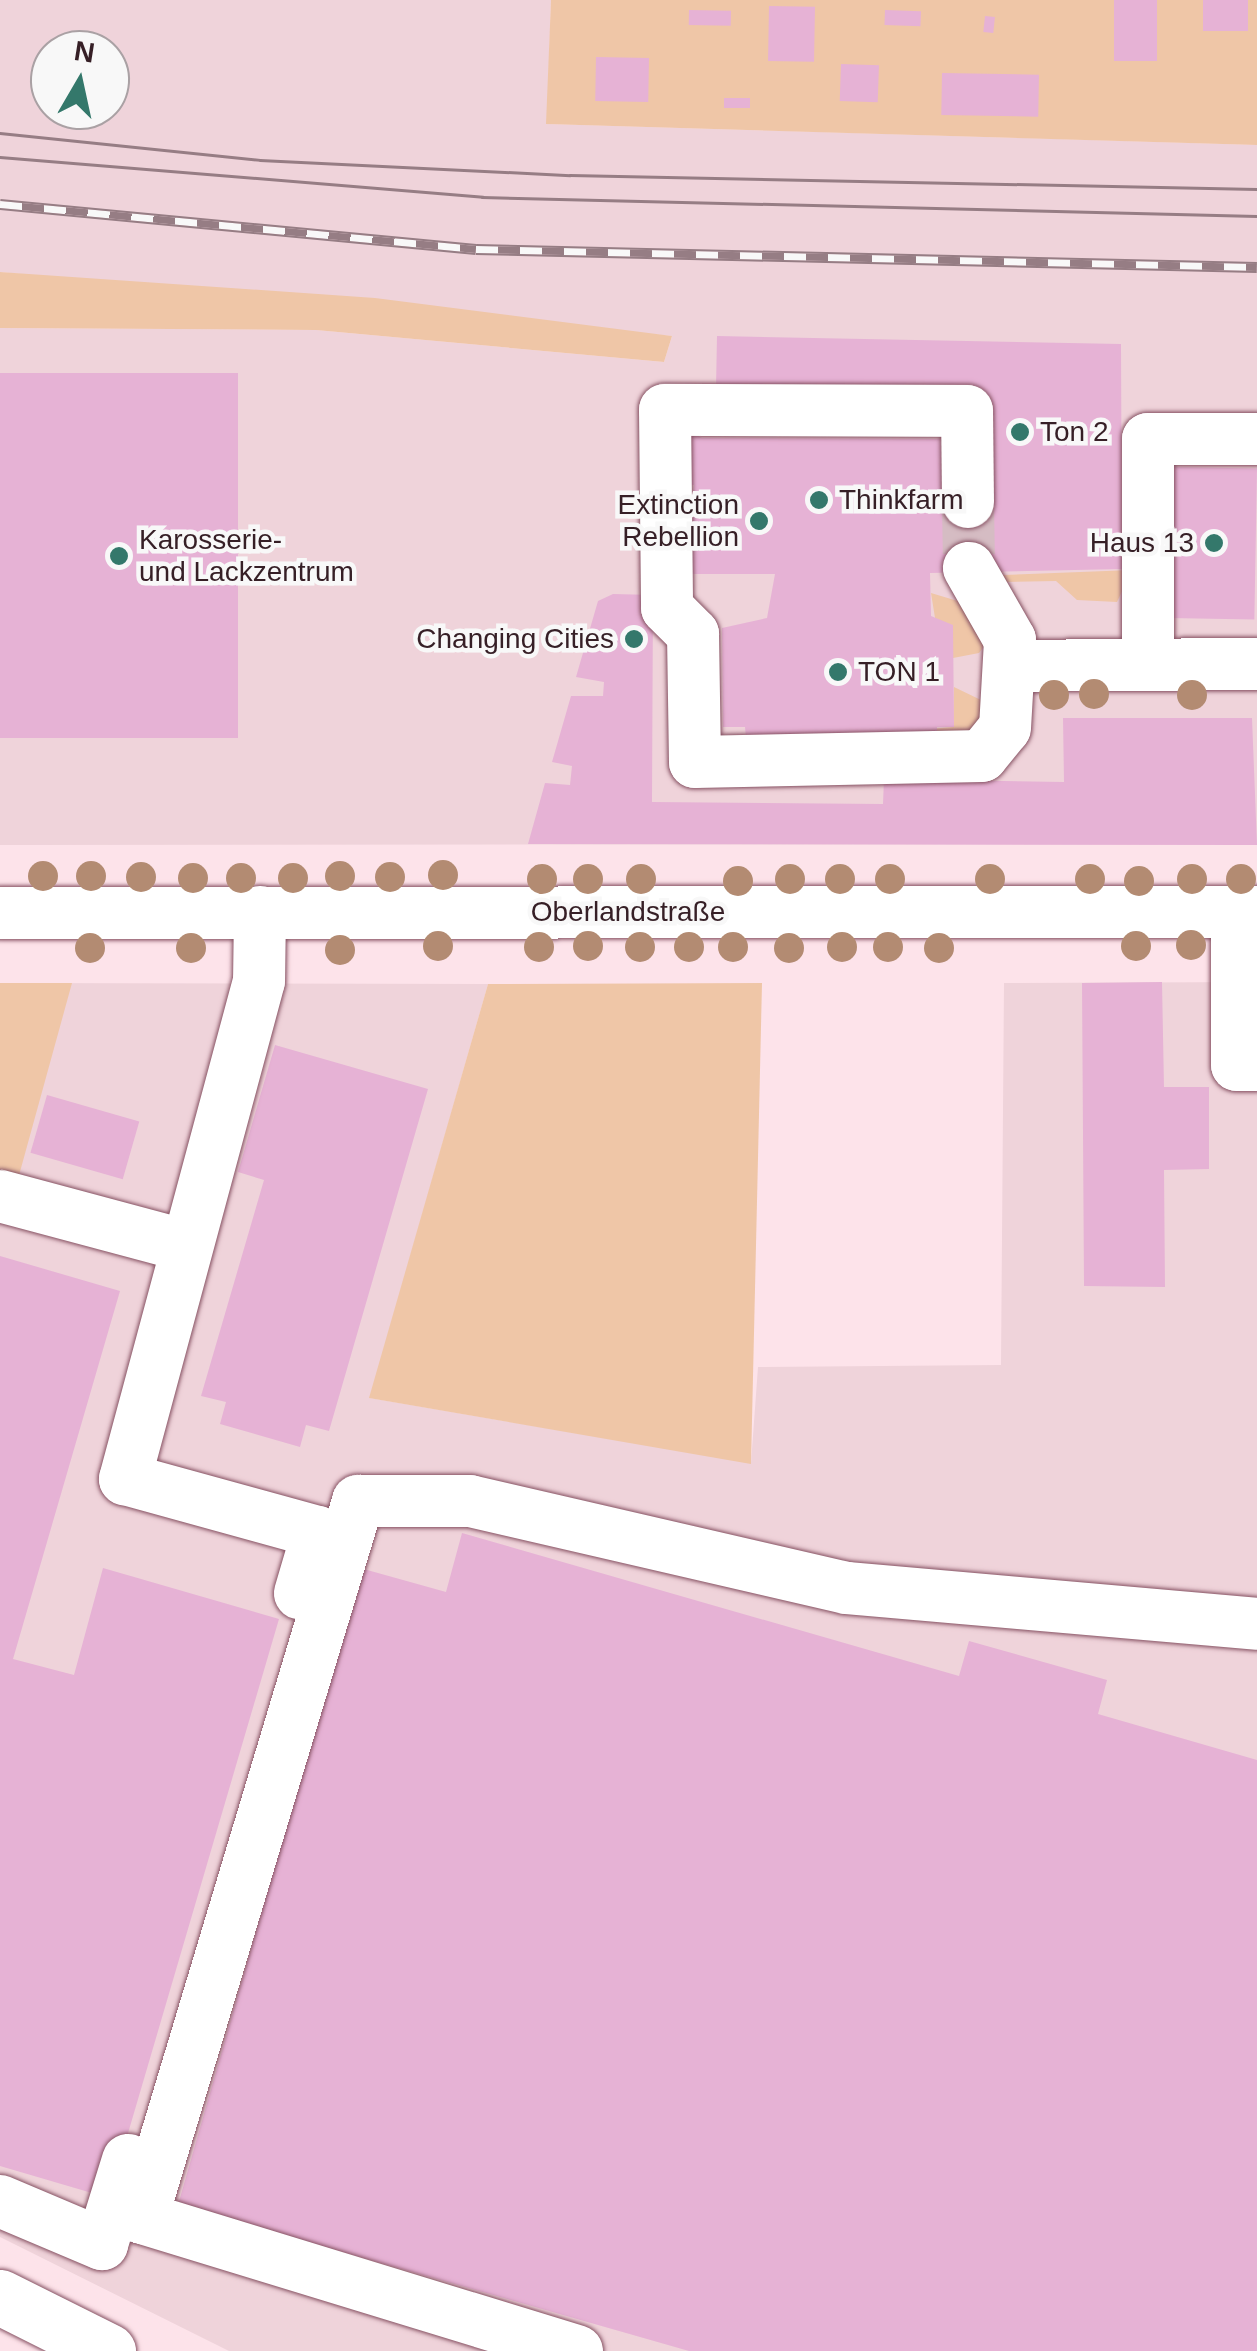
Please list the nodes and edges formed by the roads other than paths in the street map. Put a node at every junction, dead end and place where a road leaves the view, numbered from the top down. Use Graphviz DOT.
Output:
graph roads {
  1 [pos="1257,439"];
  2 [pos="968,502"];
  3 [pos="969,568"];
  4 [pos="1148,664"];
  5 [pos="1257,664"];
  6 [pos="1010,666"];
  7 [pos="260,912"];
  8 [pos="1247,912"];
  9 [pos="0,913"];
  10 [pos="1257,1065"];
  11 [pos="0,1196"];
  12 [pos="186,1246"];
  13 [pos="1257,1624"];
  14 [pos="0,2202"];
  15 [pos="0,2297"];
  16 [pos="108,2351"];
  17 [pos="578,2351"];
  1 -- 4 [label="street"];
  2 -- 6 [label="street"];
  3 -- 6 [label="street"];
  4 -- 5 [label="street"];
  4 -- 6 [label="street"];
  7 -- 8 [label="street, Oberlandstraße"];
  7 -- 9 [label="street, Oberlandstraße"];
  7 -- 12 [label="street"];
  8 -- 10 [label="street"];
  11 -- 12 [label="street"];
  12 -- 14 [label="street"];
  13 -- 17 [label="street"];
  15 -- 16 [label="highway"];
}
